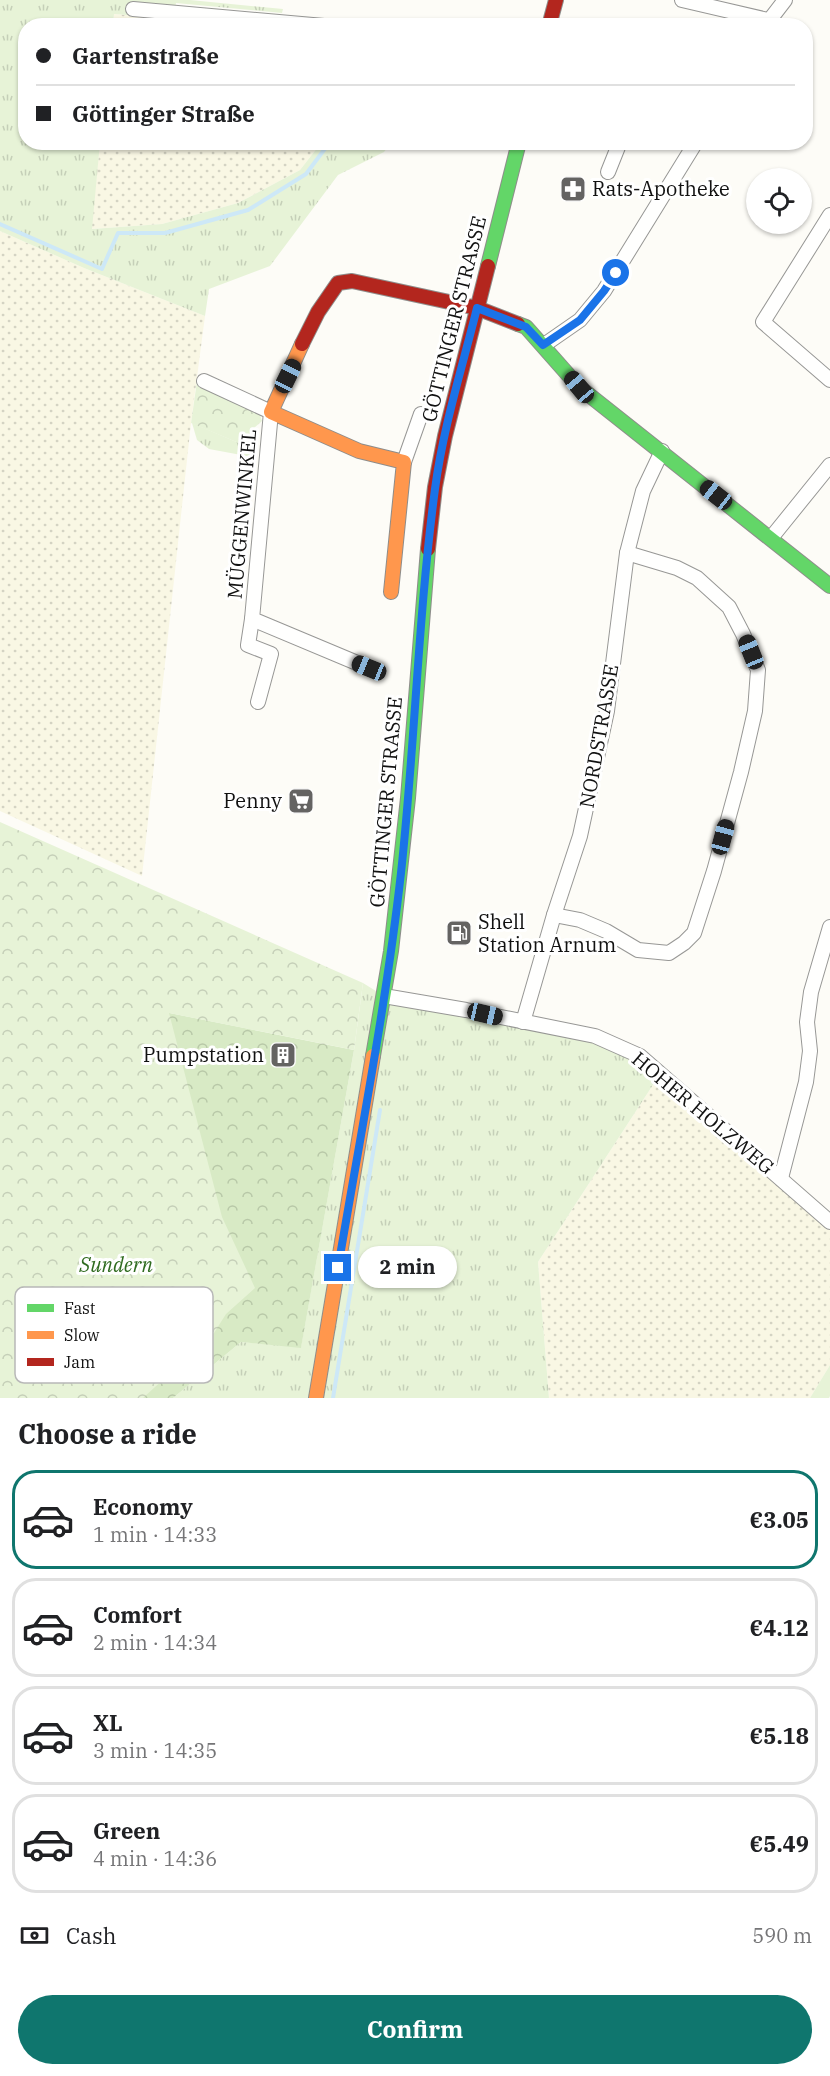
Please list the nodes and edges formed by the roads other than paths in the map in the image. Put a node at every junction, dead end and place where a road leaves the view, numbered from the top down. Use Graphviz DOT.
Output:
graph roads {
  1 [pos="556,0"];
  2 [pos="682,0"];
  3 [pos="785,0"];
  4 [pos="133,9"];
  5 [pos="234,18"];
  6 [pos="551,18"];
  7 [pos="749,18"];
  8 [pos="771,18"];
  9 [pos="517,150"];
  10 [pos="617,150"];
  11 [pos="691,150"];
  12 [pos="608,171"];
  13 [pos="830,215"];
  14 [pos="477,308"];
  15 [pos="543,345"];
  16 [pos="830,380"];
  17 [pos="204,381"];
  18 [pos="271,412"];
  19 [pos="421,414"];
  20 [pos="662,451"];
  21 [pos="404,462"];
  22 [pos="830,465"];
  23 [pos="771,538"];
  24 [pos="627,553"];
  25 [pos="830,586"];
  26 [pos="391,592"];
  27 [pos="252,619"];
  28 [pos="279,631"];
  29 [pos="271,654"];
  30 [pos="369,668"];
  31 [pos="258,702"];
  32 [pos="554,915"];
  33 [pos="830,927"];
  34 [pos="384,996"];
  35 [pos="523,1022"];
  36 [pos="781,1178"];
  37 [pos="830,1222"];
  38 [pos="316,1398"];
  1 -- 6 [label="street"];
  2 -- 7 [label="street"];
  3 -- 8 [label="street"];
  4 -- 5 [label="street"];
  9 -- 14 [label="street, GÖTTINGER STRASSE"];
  10 -- 12 [label="street"];
  11 -- 15 [label="street"];
  13 -- 16 [label="street"];
  14 -- 15 [label="street"];
  14 -- 18 [label="street, MÜGGENWINKEL"];
  14 -- 34 [label="street, GÖTTINGER STRASSE"];
  15 -- 20 [label="street"];
  17 -- 18 [label="street, MÜGGENWINKEL"];
  18 -- 21 [label="street, MÜGGENWINKEL"];
  18 -- 27 [label="street, MÜGGENWINKEL"];
  19 -- 21 [label="street"];
  20 -- 23 [label="street"];
  20 -- 24 [label="street, NORDSTRASSE"];
  21 -- 26 [label="street"];
  22 -- 23 [label="street"];
  23 -- 25 [label="street"];
  24 -- 32 [label="street, NORDSTRASSE"];
  24 -- 32 [label="street"];
  27 -- 28 [label="street, MÜGGENWINKEL"];
  27 -- 29 [label="street, MÜGGENWINKEL"];
  28 -- 29 [label="street"];
  28 -- 30 [label="street, MÜGGENWINKEL"];
  29 -- 31 [label="street"];
  32 -- 35 [label="street, NORDSTRASSE"];
  33 -- 36 [label="street"];
  34 -- 35 [label="street, HOHER HOLZWEG"];
  34 -- 38 [label="street, GÖTTINGER STRASSE"];
  35 -- 36 [label="street, HOHER HOLZWEG"];
  36 -- 37 [label="street, HOHER HOLZWEG"];
}
